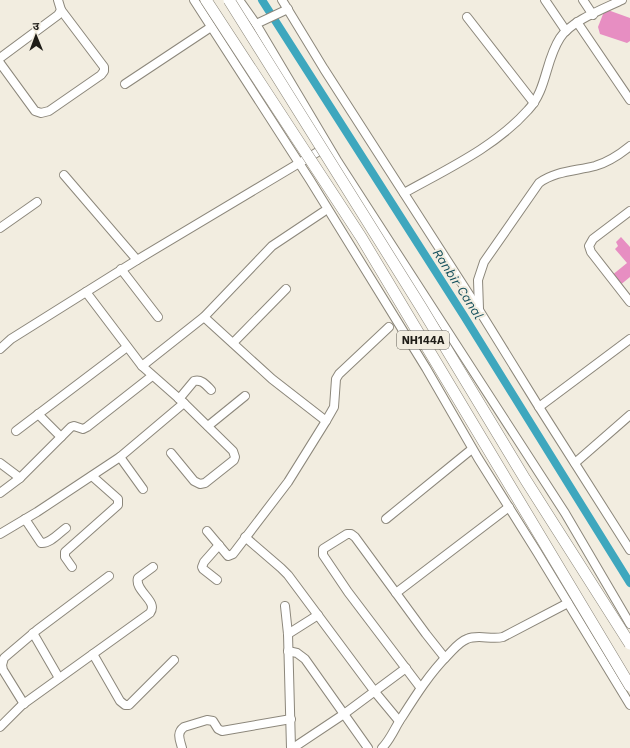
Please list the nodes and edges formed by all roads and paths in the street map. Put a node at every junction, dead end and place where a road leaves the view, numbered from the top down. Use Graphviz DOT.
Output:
graph roads {
  1 [pos="58,0"];
  2 [pos="194,0"];
  3 [pos="206,0"];
  4 [pos="229,0"];
  5 [pos="239,0"];
  6 [pos="282,0"];
  7 [pos="545,0"];
  8 [pos="583,0"];
  9 [pos="621,0"];
  10 [pos="61,10"];
  11 [pos="284,10"];
  12 [pos="593,15"];
  13 [pos="467,17"];
  14 [pos="577,22"];
  15 [pos="259,23"];
  16 [pos="212,27"];
  17 [pos="566,31"];
  18 [pos="0,58"];
  19 [pos="0,63"];
  20 [pos="125,84"];
  21 [pos="630,100"];
  22 [pos="534,103"];
  23 [pos="328,146"];
  24 [pos="630,146"];
  25 [pos="298,163"];
  26 [pos="64,175"];
  27 [pos="404,193"];
  28 [pos="38,202"];
  29 [pos="630,211"];
  30 [pos="323,212"];
  31 [pos="0,228"];
  32 [pos="137,260"];
  33 [pos="121,270"];
  34 [pos="286,289"];
  35 [pos="86,292"];
  36 [pos="630,302"];
  37 [pos="479,310"];
  38 [pos="158,317"];
  39 [pos="204,317"];
  40 [pos="389,327"];
  41 [pos="630,339"];
  42 [pos="233,343"];
  43 [pos="127,347"];
  44 [pos="0,348"];
  45 [pos="142,366"];
  46 [pos="152,376"];
  47 [pos="211,390"];
  48 [pos="245,396"];
  49 [pos="181,401"];
  50 [pos="539,407"];
  51 [pos="38,414"];
  52 [pos="630,415"];
  53 [pos="326,421"];
  54 [pos="208,426"];
  55 [pos="16,431"];
  56 [pos="61,437"];
  57 [pos="472,449"];
  58 [pos="172,453"];
  59 [pos="120,457"];
  60 [pos="0,463"];
  61 [pos="575,463"];
  62 [pos="92,476"];
  63 [pos="20,478"];
  64 [pos="143,489"];
  65 [pos="0,493"];
  66 [pos="509,507"];
  67 [pos="386,519"];
  68 [pos="25,520"];
  69 [pos="66,528"];
  70 [pos="207,531"];
  71 [pos="0,534"];
  72 [pos="245,537"];
  73 [pos="219,545"];
  74 [pos="630,550"];
  75 [pos="72,567"];
  76 [pos="153,567"];
  77 [pos="109,576"];
  78 [pos="217,580"];
  79 [pos="396,593"];
  80 [pos="568,603"];
  81 [pos="285,606"];
  82 [pos="318,615"];
  83 [pos="630,624"];
  84 [pos="33,633"];
  85 [pos="288,634"];
  86 [pos="630,644"];
  87 [pos="288,651"];
  88 [pos="93,654"];
  89 [pos="445,658"];
  90 [pos="174,660"];
  91 [pos="406,668"];
  92 [pos="59,678"];
  93 [pos="630,686"];
  94 [pos="420,687"];
  95 [pos="375,692"];
  96 [pos="24,704"];
  97 [pos="630,705"];
  98 [pos="344,714"];
  99 [pos="291,720"];
  100 [pos="400,720"];
  101 [pos="0,727"];
  102 [pos="182,748"];
  103 [pos="292,748"];
  104 [pos="368,748"];
  105 [pos="382,748"];
  1 -- 10 [label="street"];
  2 -- 16 [label="street"];
  3 -- 93 [label="highway, NH144A, bridge"];
  4 -- 86 [label="highway, NH144A, bridge"];
  5 -- 15 [label="street"];
  6 -- 11 [label="street"];
  7 -- 17 [label="street"];
  8 -- 12 [label="street"];
  9 -- 12 [label="street"];
  10 -- 18 [label="street"];
  10 -- 19 [label="street"];
  11 -- 15 [label="street"];
  11 -- 27 [label="street"];
  12 -- 14 [label="street"];
  13 -- 22 [label="street"];
  14 -- 17 [label="street"];
  14 -- 21 [label="street"];
  15 -- 23 [label="street"];
  16 -- 20 [label="street"];
  16 -- 25 [label="street"];
  17 -- 22 [label="street"];
  22 -- 27 [label="street"];
  23 -- 25 [label="street"];
  23 -- 83 [label="street"];
  24 -- 37 [label="street"];
  25 -- 32 [label="street"];
  25 -- 57 [label="street"];
  26 -- 32 [label="street"];
  27 -- 37 [label="street"];
  28 -- 31 [label="street"];
  29 -- 36 [label="street"];
  30 -- 39 [label="street"];
  32 -- 33 [label="street"];
  33 -- 35 [label="street"];
  33 -- 38 [label="street"];
  34 -- 42 [label="street"];
  35 -- 43 [label="street"];
  35 -- 44 [label="street"];
  37 -- 50 [label="street"];
  39 -- 42 [label="street"];
  39 -- 45 [label="street"];
  40 -- 53 [label="street"];
  41 -- 50 [label="street"];
  42 -- 53 [label="street"];
  43 -- 45 [label="street"];
  43 -- 51 [label="street"];
  45 -- 46 [label="street"];
  46 -- 49 [label="street"];
  46 -- 56 [label="street"];
  47 -- 49 [label="street"];
  48 -- 54 [label="street"];
  49 -- 54 [label="street"];
  49 -- 59 [label="street"];
  50 -- 61 [label="street"];
  51 -- 55 [label="street"];
  51 -- 56 [label="street"];
  52 -- 61 [label="street"];
  53 -- 72 [label="street"];
  54 -- 58 [label="street"];
  56 -- 63 [label="street"];
  57 -- 66 [label="street"];
  57 -- 67 [label="street"];
  59 -- 62 [label="street"];
  59 -- 64 [label="street"];
  60 -- 63 [label="street"];
  61 -- 74 [label="street"];
  62 -- 68 [label="street"];
  62 -- 75 [label="street"];
  63 -- 65 [label="street"];
  66 -- 79 [label="street"];
  66 -- 80 [label="street"];
  68 -- 69 [label="street"];
  68 -- 71 [label="street"];
  70 -- 73 [label="street"];
  72 -- 73 [label="street"];
  72 -- 82 [label="street"];
  73 -- 78 [label="street"];
  76 -- 88 [label="street"];
  77 -- 84 [label="street"];
  79 -- 89 [label="street"];
  79 -- 91 [label="street"];
  80 -- 89 [label="street"];
  80 -- 97 [label="street"];
  81 -- 85 [label="street"];
  82 -- 85 [label="street"];
  82 -- 95 [label="street"];
  84 -- 92 [label="street"];
  84 -- 96 [label="street"];
  85 -- 87 [label="street"];
  87 -- 98 [label="street"];
  87 -- 99 [label="street"];
  88 -- 90 [label="street"];
  88 -- 92 [label="street"];
  89 -- 94 [label="street"];
  91 -- 94 [label="street"];
  91 -- 95 [label="street"];
  92 -- 96 [label="street"];
  94 -- 100 [label="street"];
  95 -- 98 [label="street"];
  95 -- 100 [label="street"];
  96 -- 101 [label="street"];
  98 -- 103 [label="street"];
  98 -- 104 [label="street"];
  99 -- 102 [label="street"];
  99 -- 103 [label="street"];
  100 -- 105 [label="street"];
}
